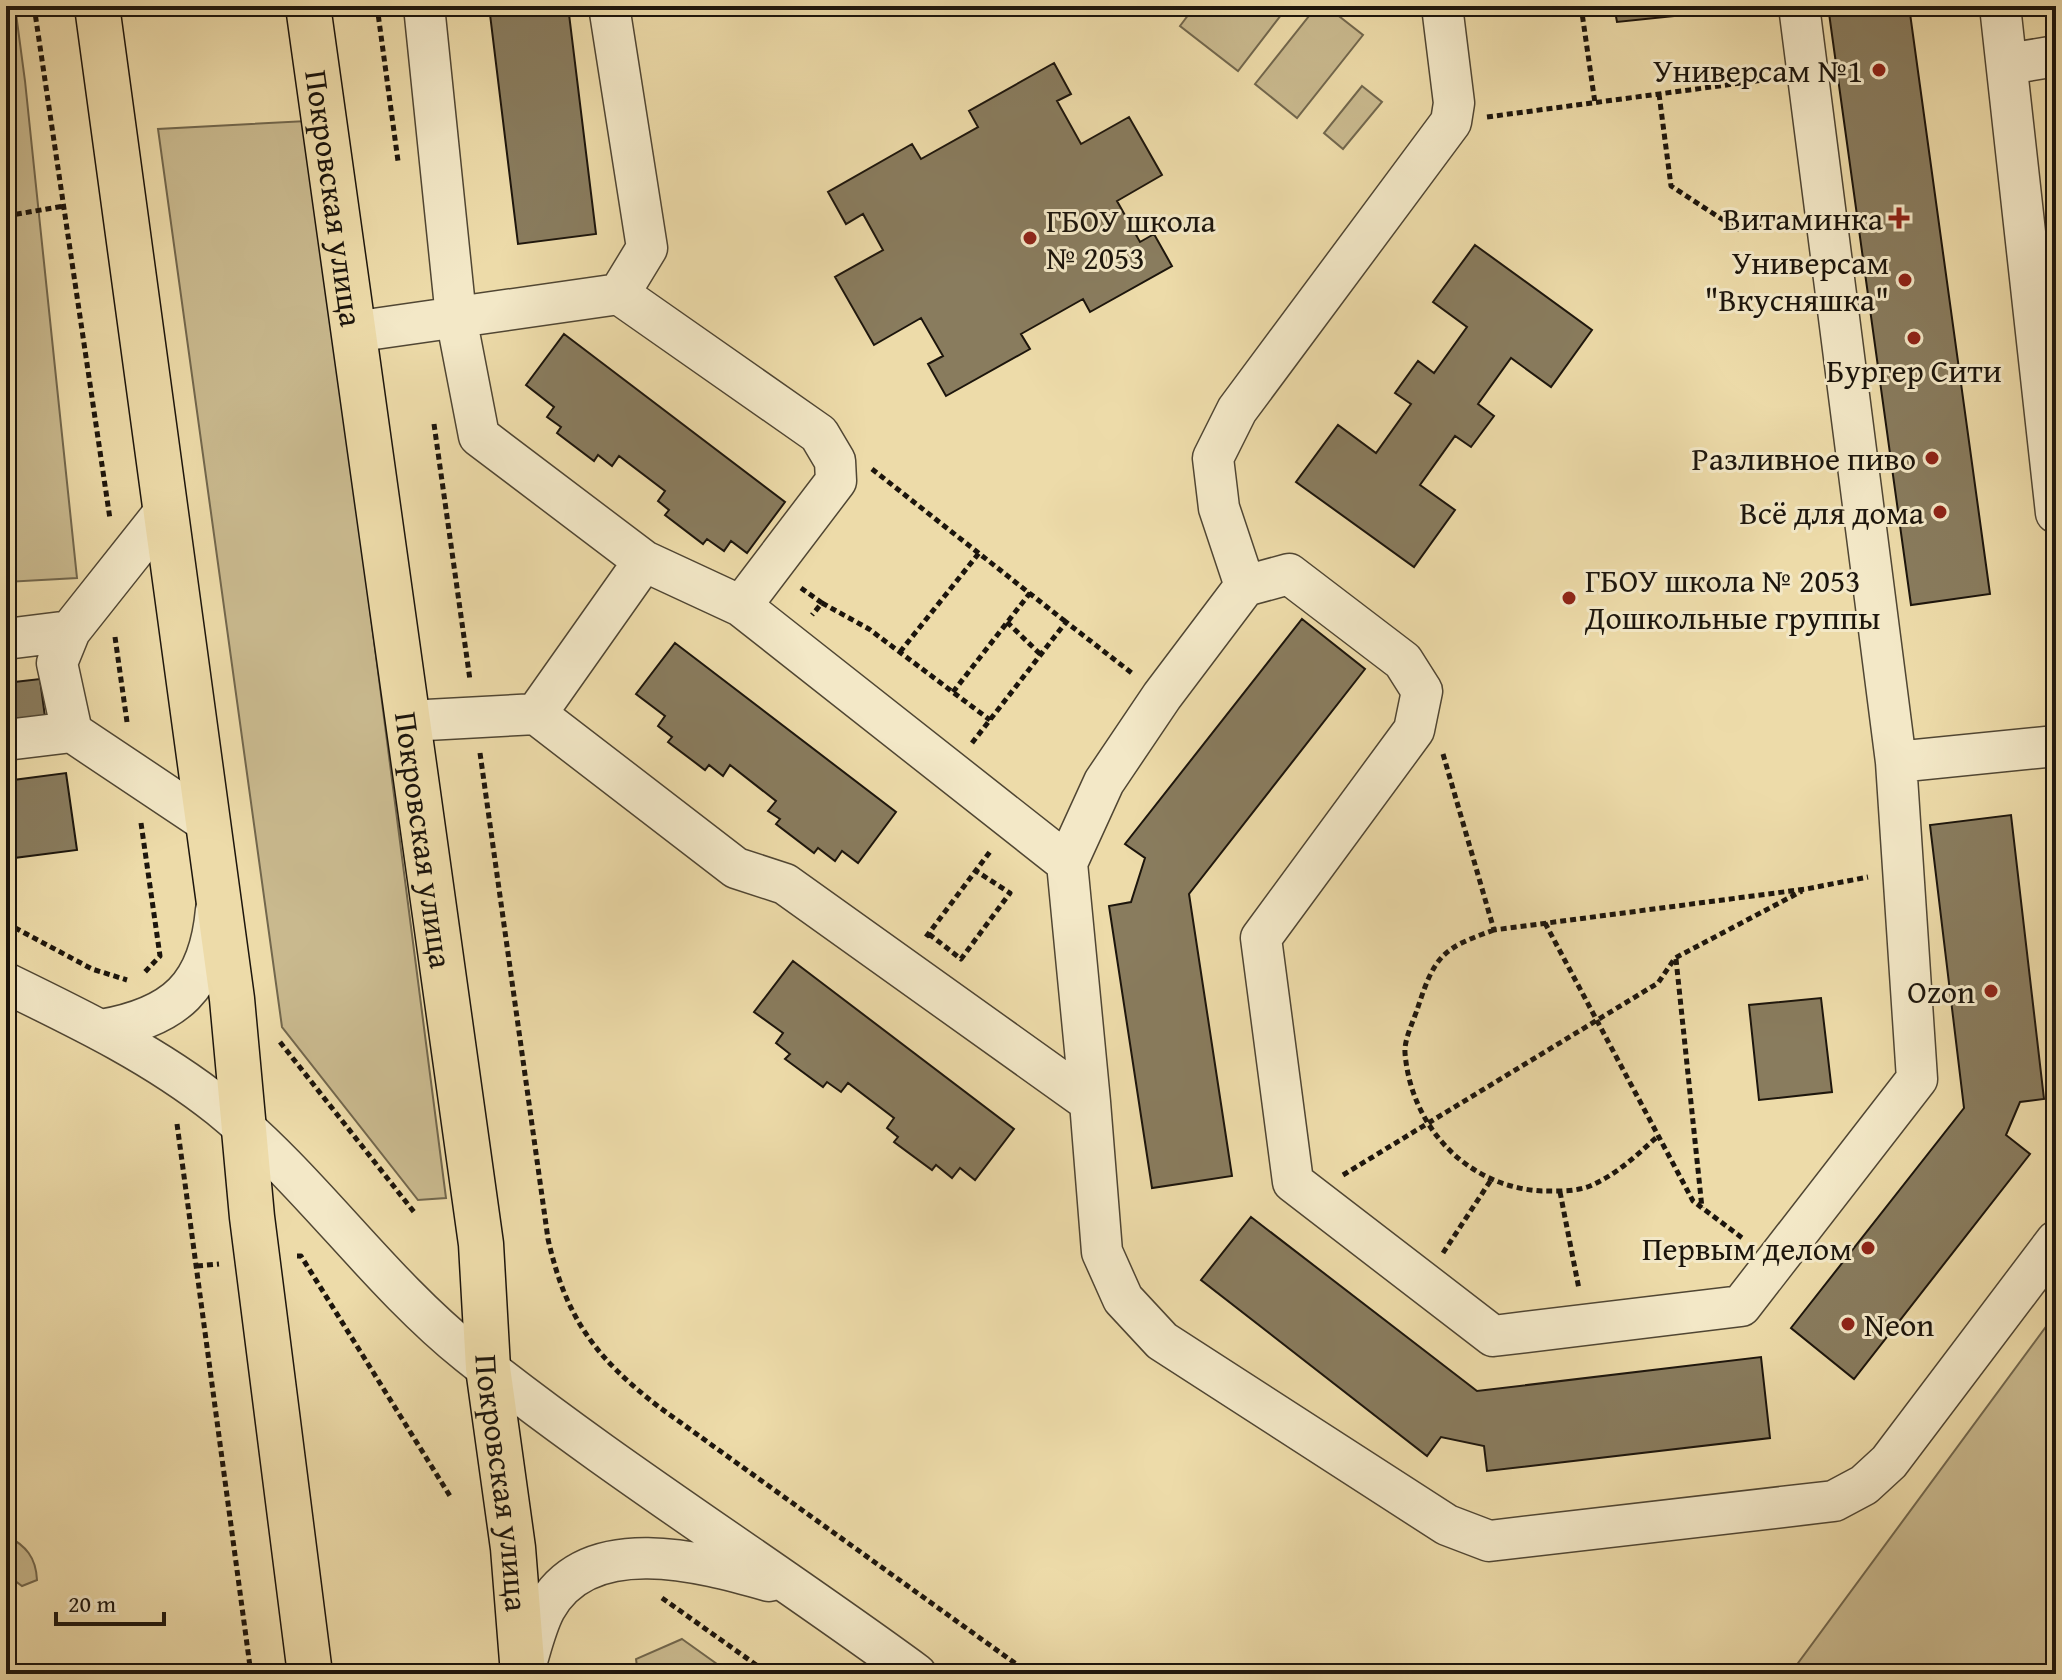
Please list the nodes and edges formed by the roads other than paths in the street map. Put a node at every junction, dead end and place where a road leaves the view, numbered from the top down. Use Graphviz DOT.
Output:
graph roads {
  1 [pos="97,6"];
  2 [pos="308,6"];
  3 [pos="424,6"];
  4 [pos="609,6"];
  5 [pos="1442,6"];
  6 [pos="1799,6"];
  7 [pos="2000,6"];
  8 [pos="2056,56"];
  9 [pos="2008,64"];
  10 [pos="619,294"];
  11 [pos="456,317"];
  12 [pos="353,332"];
  13 [pos="166,510"];
  14 [pos="2056,513"];
  15 [pos="644,561"];
  16 [pos="1245,586"];
  17 [pos="741,606"];
  18 [pos="70,631"];
  19 [pos="6,639"];
  20 [pos="536,714"];
  21 [pos="408,721"];
  22 [pos="72,732"];
  23 [pos="6,740"];
  24 [pos="2056,746"];
  25 [pos="1896,762"];
  26 [pos="208,823"];
  27 [pos="1067,863"];
  28 [pos="218,892"];
  29 [pos="6,983"];
  30 [pos="101,1030"];
  31 [pos="1090,1102"];
  32 [pos="244,1129"];
  33 [pos="2056,1241"];
  34 [pos="488,1368"];
  35 [pos="802,1590"];
  36 [pos="310,1674"];
  37 [pos="523,1674"];
  38 [pos="916,1674"];
  1 -- 13 [label="main road"];
  2 -- 12 [label="main road, Покровская улица"];
  3 -- 11 [label="street"];
  4 -- 10 [label="street"];
  5 -- 16 [label="street"];
  6 -- 25 [label="street"];
  7 -- 9 [label="street"];
  8 -- 9 [label="street"];
  9 -- 14 [label="street"];
  10 -- 11 [label="street"];
  10 -- 17 [label="street"];
  11 -- 12 [label="street"];
  11 -- 15 [label="street"];
  12 -- 21 [label="main road, Покровская улица"];
  13 -- 18 [label="street"];
  13 -- 26 [label="main road"];
  15 -- 17 [label="street"];
  15 -- 20 [label="street"];
  16 -- 25 [label="street"];
  16 -- 27 [label="street"];
  17 -- 27 [label="street"];
  18 -- 19 [label="street"];
  18 -- 22 [label="street"];
  20 -- 21 [label="street"];
  20 -- 31 [label="street"];
  21 -- 34 [label="main road, Покровская улица"];
  22 -- 23 [label="street"];
  22 -- 26 [label="street"];
  24 -- 25 [label="street"];
  26 -- 28 [label="main road"];
  27 -- 31 [label="street"];
  28 -- 30 [label="street"];
  28 -- 32 [label="main road"];
  29 -- 30 [label="street"];
  30 -- 32 [label="street"];
  31 -- 33 [label="street"];
  32 -- 34 [label="street"];
  32 -- 36 [label="main road"];
  34 -- 35 [label="street"];
  34 -- 37 [label="main road, Покровская улица"];
  35 -- 37 [label="street"];
  35 -- 38 [label="street"];
}
